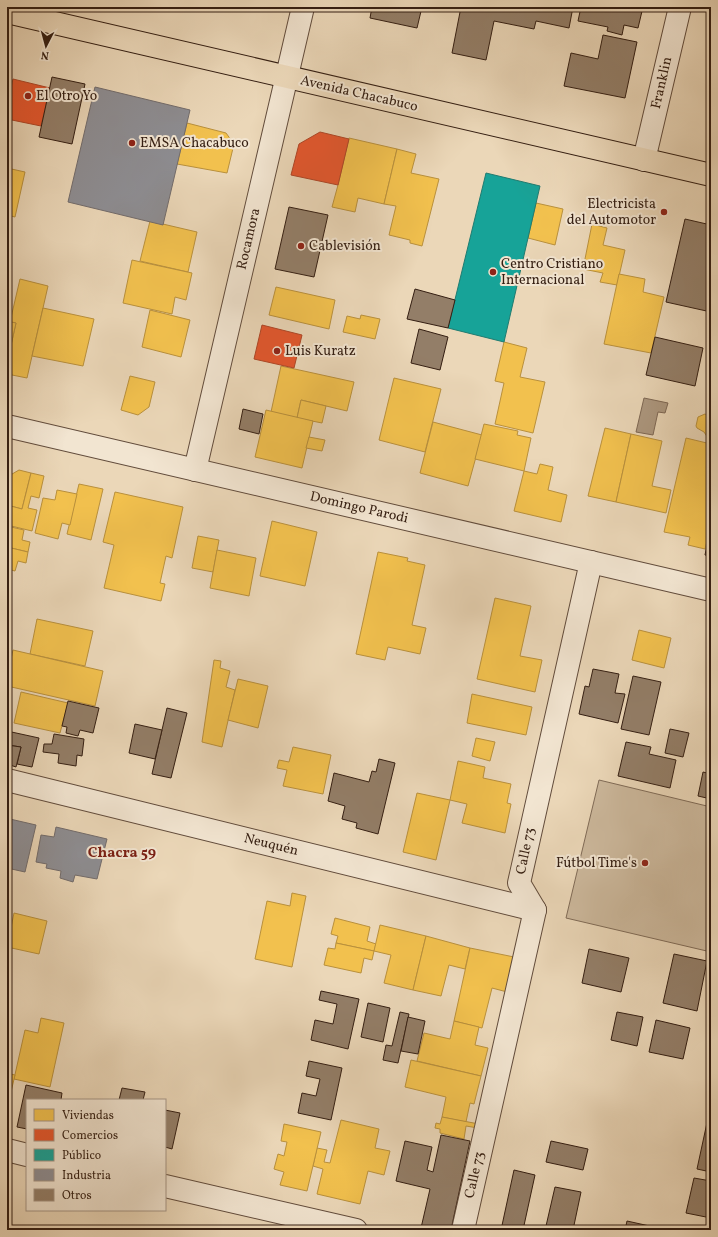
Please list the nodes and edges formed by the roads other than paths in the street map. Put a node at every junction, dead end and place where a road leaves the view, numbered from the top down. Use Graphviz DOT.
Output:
graph roads {
  1 [pos="303,7"];
  2 [pos="680,7"];
  3 [pos="7,12"];
  4 [pos="286,77"];
  5 [pos="644,160"];
  6 [pos="711,175"];
  7 [pos="7,426"];
  8 [pos="196,470"];
  9 [pos="591,562"];
  10 [pos="711,590"];
  11 [pos="7,780"];
  12 [pos="535,910"];
  13 [pos="7,1150"];
  14 [pos="26,1155"];
  15 [pos="166,1186"];
  16 [pos="356,1230"];
  17 [pos="463,1230"];
  1 -- 4 [label="street, Rocamora"];
  2 -- 5 [label="street, Franklin"];
  3 -- 4 [label="main road, Avenida Chacabuco"];
  4 -- 5 [label="main road, Avenida Chacabuco"];
  4 -- 8 [label="street, Rocamora"];
  5 -- 6 [label="main road, Avenida Chacabuco"];
  7 -- 8 [label="street, Domingo Parodi"];
  8 -- 9 [label="street, Domingo Parodi"];
  9 -- 10 [label="street, Domingo Parodi"];
  9 -- 12 [label="street, Calle 73"];
  11 -- 12 [label="street, Neuquén"];
  12 -- 17 [label="street, Calle 73"];
  13 -- 14 [label="street"];
  15 -- 16 [label="street"];
}
